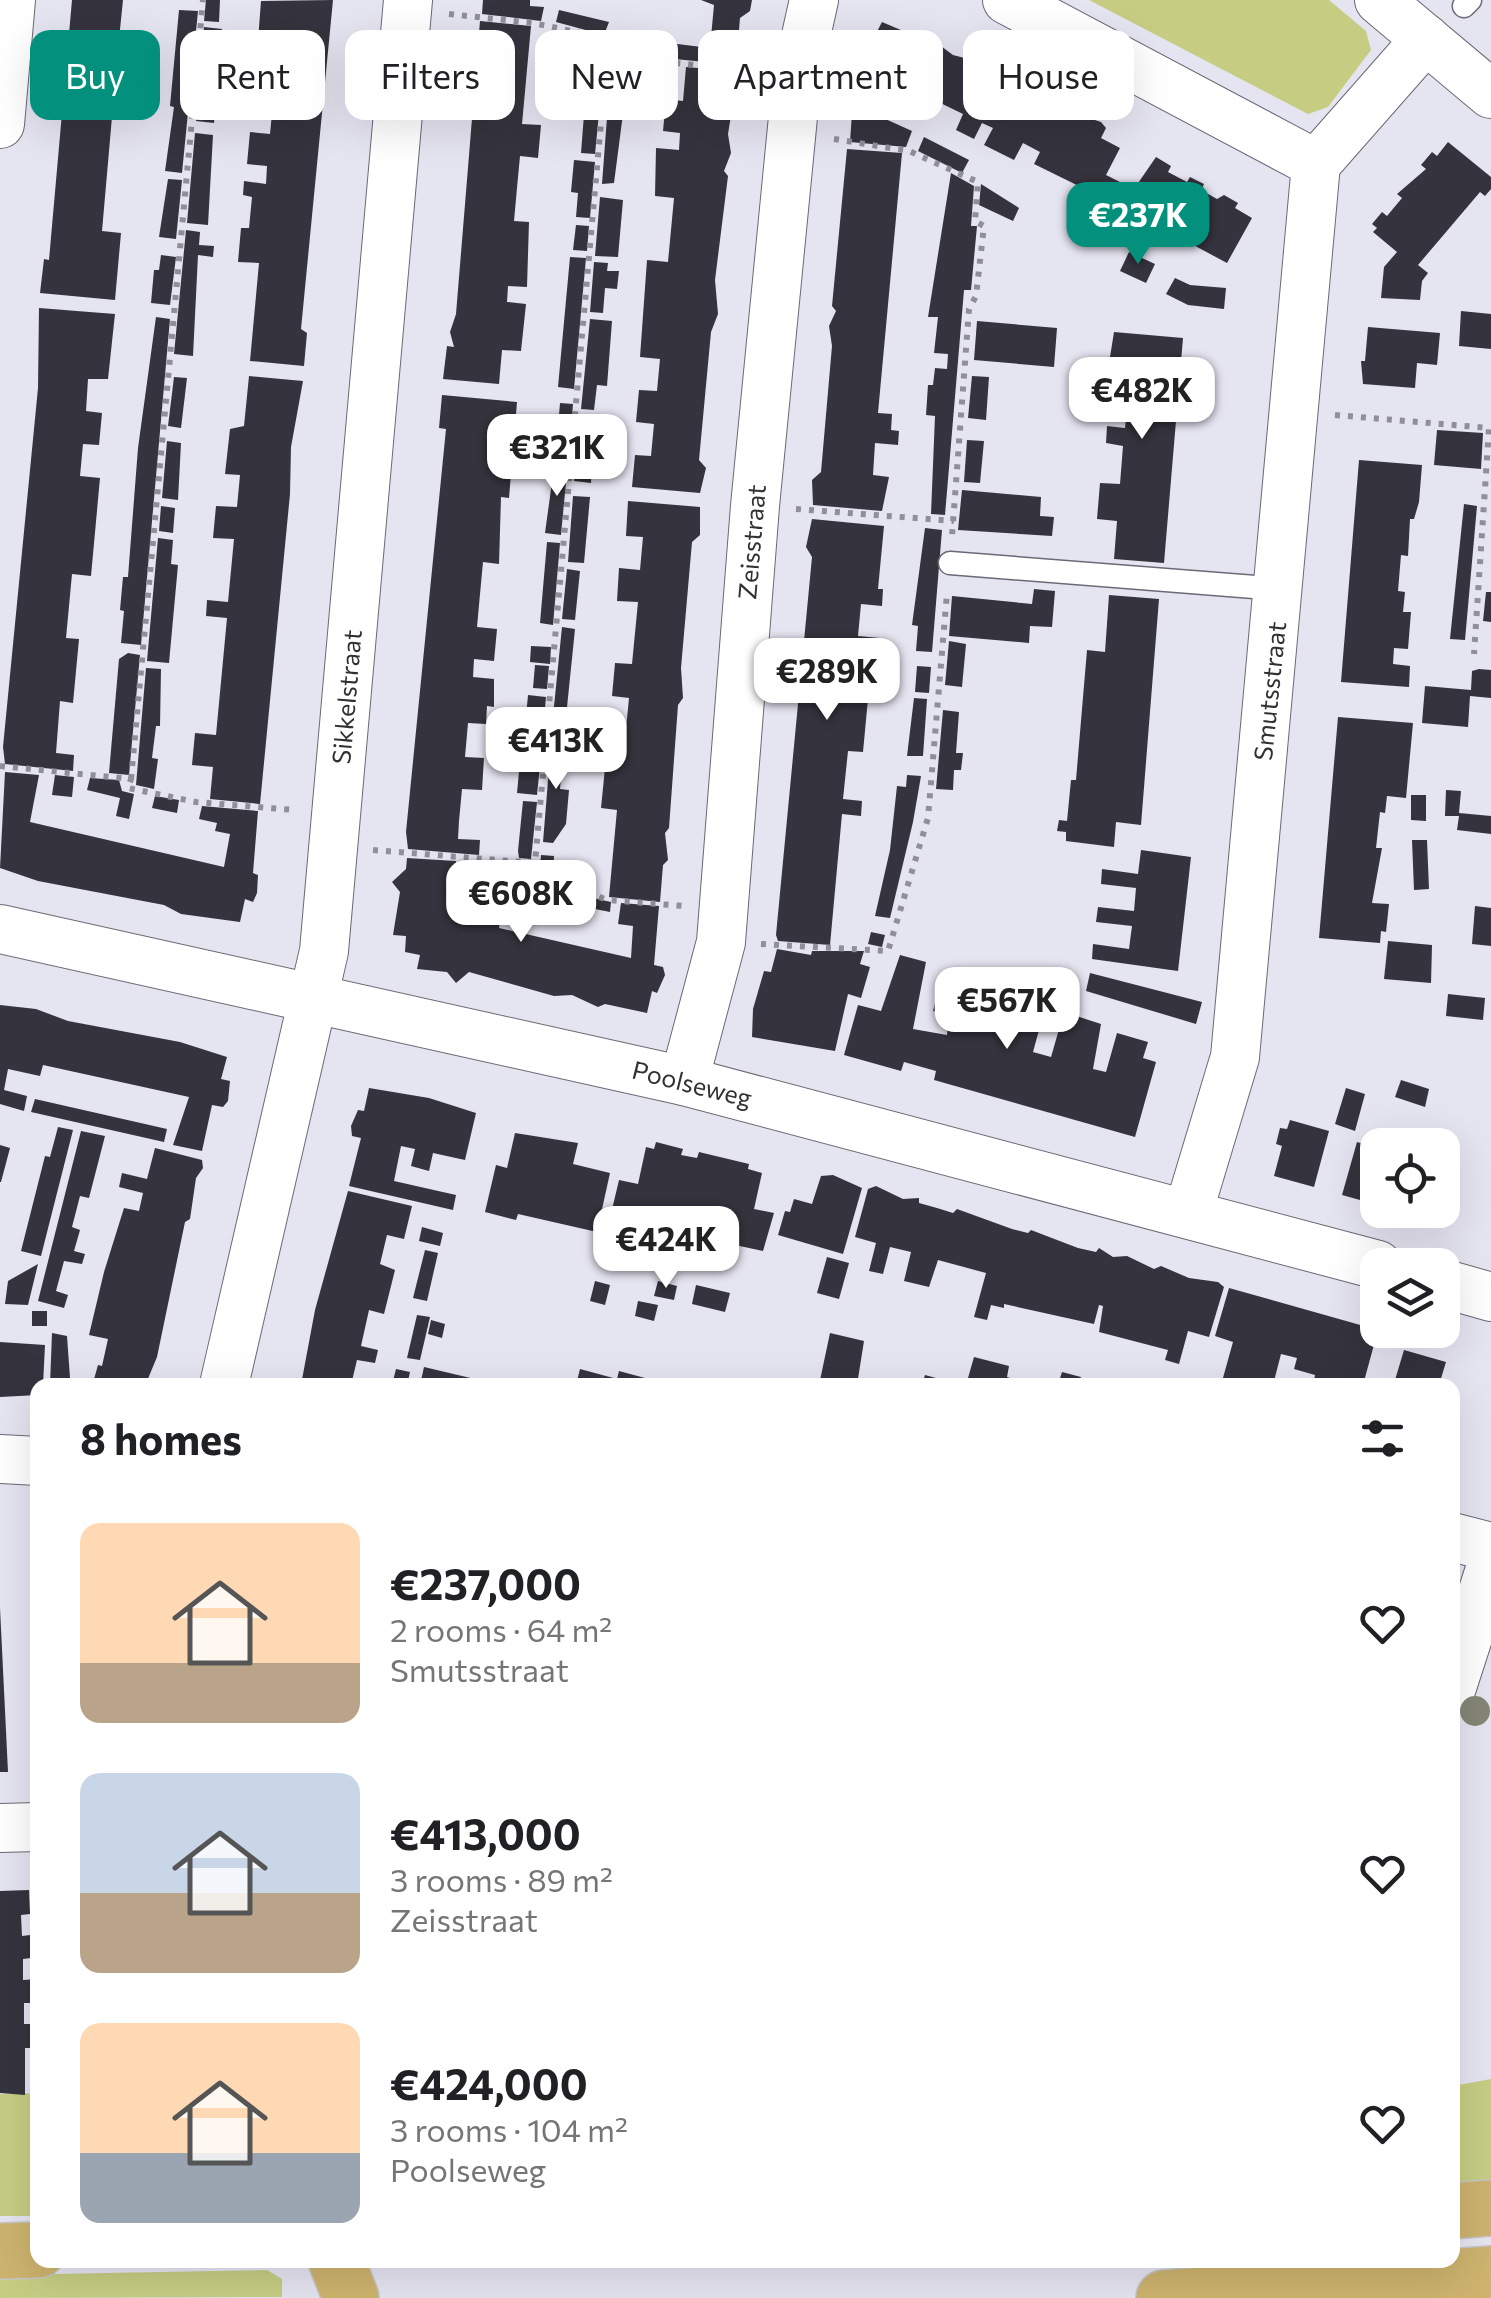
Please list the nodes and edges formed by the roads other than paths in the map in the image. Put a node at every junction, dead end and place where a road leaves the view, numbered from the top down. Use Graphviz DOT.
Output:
graph roads {
  1 [pos="11,0"];
  2 [pos="814,0"];
  3 [pos="1007,0"];
  4 [pos="1382,1"];
  5 [pos="408,5"];
  6 [pos="1426,38"];
  7 [pos="1491,94"];
  8 [pos="0,124"];
  9 [pos="1316,164"];
  10 [pos="950,563"];
  11 [pos="1280,589"];
  12 [pos="0,930"];
  13 [pos="313,996"];
  14 [pos="684,1081"];
  15 [pos="1188,1212"];
  16 [pos="1360,1260"];
  17 [pos="1460,1288"];
  18 [pos="1491,1297"];
  19 [pos="226,1378"];
  20 [pos="0,1459"];
  21 [pos="30,1461"];
  22 [pos="1460,1538"];
  23 [pos="1491,1547"];
  24 [pos="1491,1566"];
  25 [pos="1460,1662"];
  26 [pos="30,1827"];
  27 [pos="0,1828"];
  28 [pos="1491,2208"];
  29 [pos="1460,2210"];
  30 [pos="30,2250"];
  31 [pos="0,2251"];
  32 [pos="321,2268"];
  33 [pos="339,2268"];
  34 [pos="1491,2274"];
  35 [pos="311,2298"];
  36 [pos="351,2298"];
  37 [pos="1164,2298"];
  1 -- 8 [label="street"];
  2 -- 14 [label="street, Zeisstraat"];
  3 -- 9 [label="street"];
  4 -- 6 [label="street"];
  5 -- 13 [label="street, Sikkelstraat"];
  6 -- 7 [label="street"];
  6 -- 9 [label="street"];
  9 -- 11 [label="street, Smutsstraat"];
  10 -- 11 [label="lane"];
  11 -- 15 [label="street, Smutsstraat"];
  12 -- 13 [label="street, Poolseweg"];
  13 -- 14 [label="street, Poolseweg"];
  13 -- 19 [label="street, Sikkelstraat"];
  14 -- 15 [label="street, Poolseweg"];
  15 -- 16 [label="street, Poolseweg"];
  17 -- 18 [label="street"];
  20 -- 21 [label="street"];
  22 -- 23 [label="street"];
  24 -- 25 [label="street"];
  26 -- 27 [label="street"];
  28 -- 29 [label="main road"];
  30 -- 31 [label="main road"];
  32 -- 35 [label="main road"];
  33 -- 36 [label="main road"];
  34 -- 37 [label="main road"];
}
